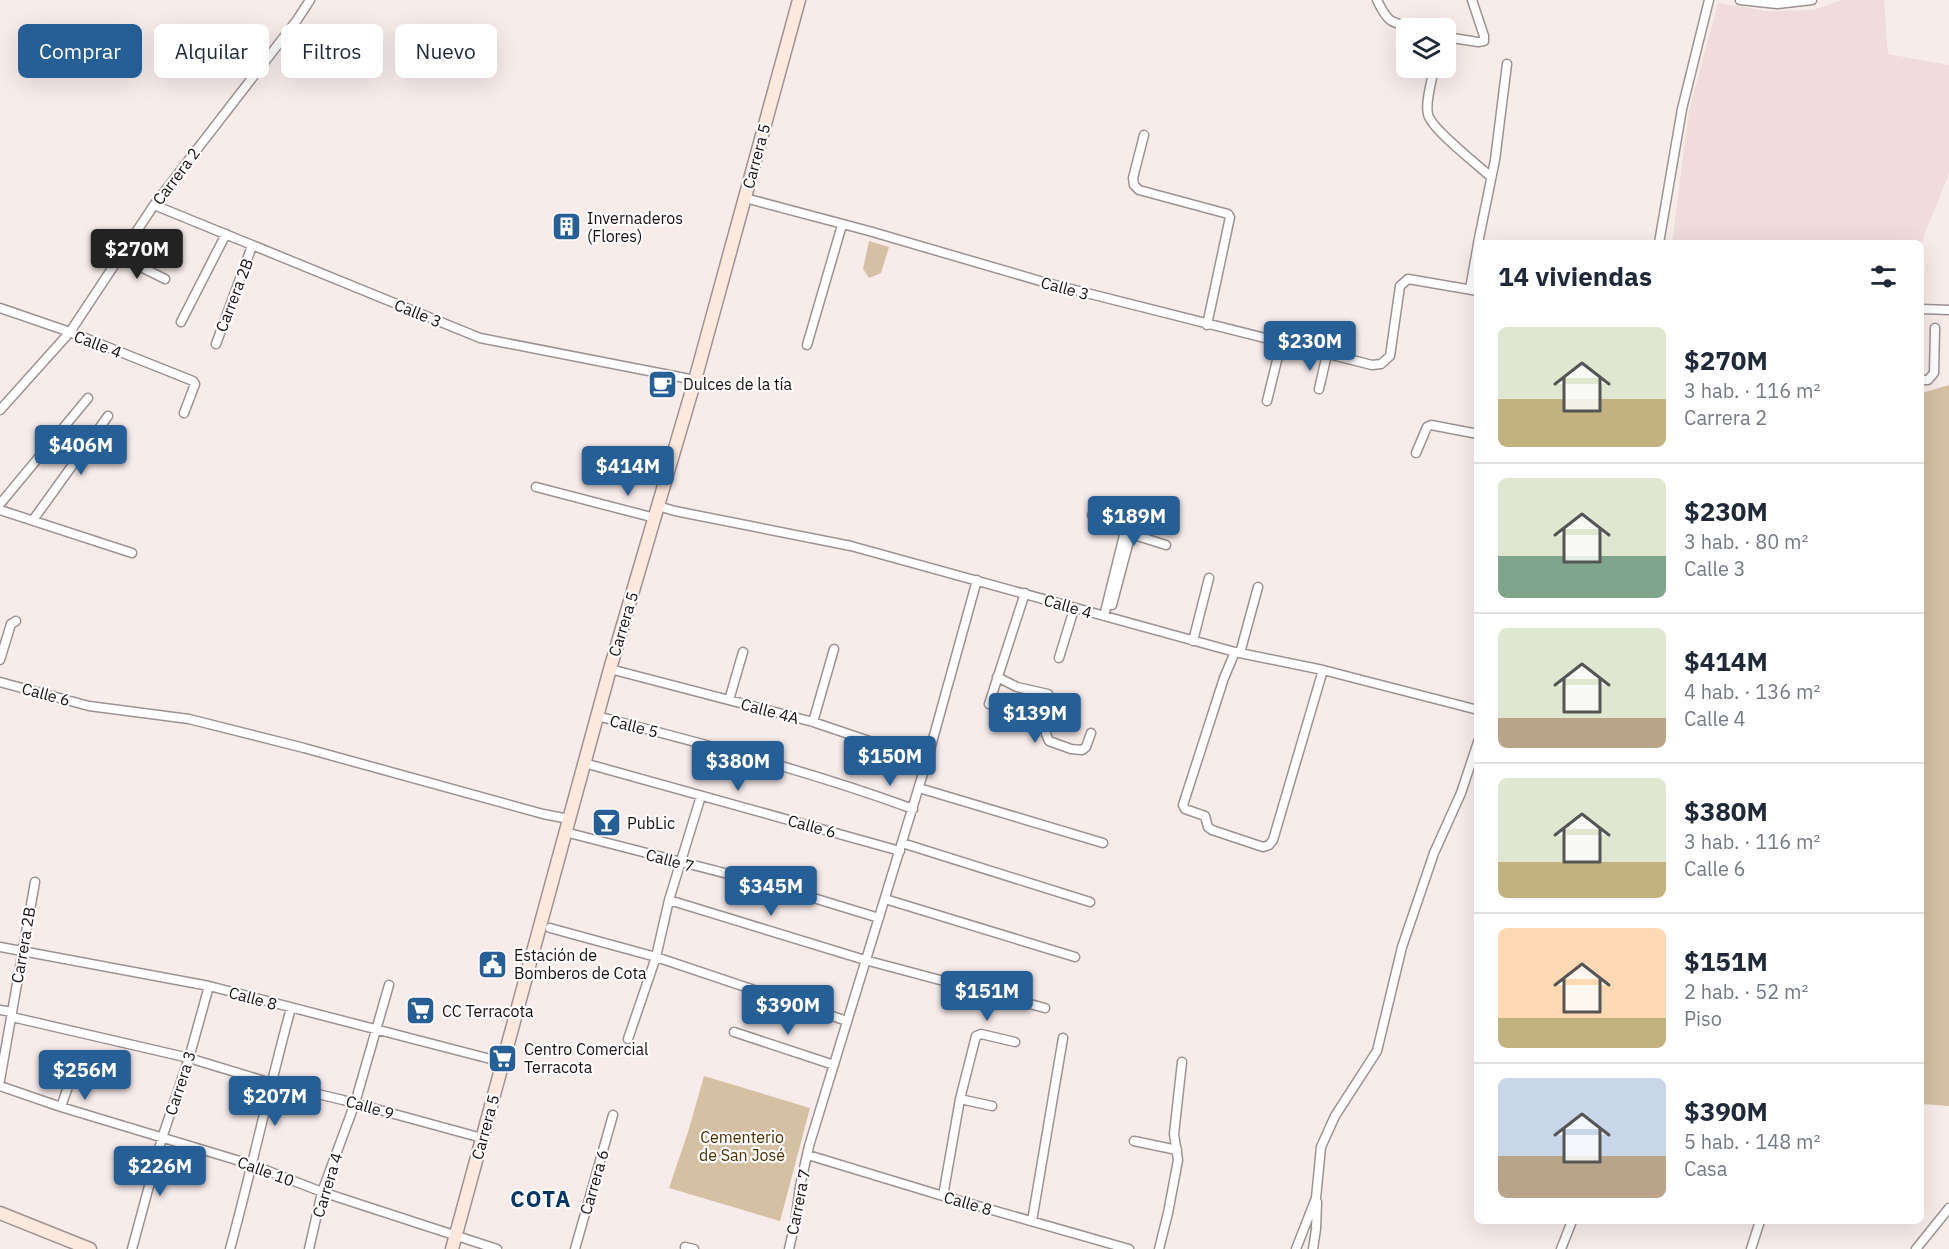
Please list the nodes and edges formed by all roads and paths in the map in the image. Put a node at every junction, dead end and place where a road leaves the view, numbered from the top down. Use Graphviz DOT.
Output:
graph roads {
  1 [pos="310,0"];
  2 [pos="799,0"];
  3 [pos="1377,0"];
  4 [pos="1472,0"];
  5 [pos="1709,0"];
  6 [pos="1740,0"];
  7 [pos="1812,0"];
  8 [pos="1396,24"];
  9 [pos="1456,39"];
  10 [pos="1506,64"];
  11 [pos="1432,78"];
  12 [pos="1144,135"];
  13 [pos="1491,177"];
  14 [pos="745,198"];
  15 [pos="154,205"];
  16 [pos="842,225"];
  17 [pos="226,234"];
  18 [pos="1479,240"];
  19 [pos="1660,240"];
  20 [pos="252,246"];
  21 [pos="121,256"];
  22 [pos="165,279"];
  23 [pos="1474,290"];
  24 [pos="0,308"];
  25 [pos="1924,309"];
  26 [pos="1949,310"];
  27 [pos="181,322"];
  28 [pos="1207,325"];
  29 [pos="1935,328"];
  30 [pos="69,332"];
  31 [pos="216,344"];
  32 [pos="1281,344"];
  33 [pos="807,345"];
  34 [pos="1327,354"];
  35 [pos="695,380"];
  36 [pos="1924,380"];
  37 [pos="1319,389"];
  38 [pos="88,398"];
  39 [pos="1267,401"];
  40 [pos="1,407"];
  41 [pos="184,413"];
  42 [pos="108,416"];
  43 [pos="1474,433"];
  44 [pos="1416,453"];
  45 [pos="537,487"];
  46 [pos="1138,503"];
  47 [pos="0,504"];
  48 [pos="0,510"];
  49 [pos="656,512"];
  50 [pos="1092,515"];
  51 [pos="33,520"];
  52 [pos="1131,534"];
  53 [pos="1166,545"];
  54 [pos="132,553"];
  55 [pos="1209,578"];
  56 [pos="977,580"];
  57 [pos="1258,587"];
  58 [pos="1024,593"];
  59 [pos="1074,609"];
  60 [pos="1106,617"];
  61 [pos="16,621"];
  62 [pos="1193,641"];
  63 [pos="834,649"];
  64 [pos="742,652"];
  65 [pos="1237,653"];
  66 [pos="1059,658"];
  67 [pos="0,660"];
  68 [pos="610,669"];
  69 [pos="1323,670"];
  70 [pos="997,677"];
  71 [pos="0,682"];
  72 [pos="729,700"];
  73 [pos="989,704"];
  74 [pos="1474,709"];
  75 [pos="597,716"];
  76 [pos="813,722"];
  77 [pos="1091,733"];
  78 [pos="1474,754"];
  79 [pos="928,757"];
  80 [pos="584,763"];
  81 [pos="919,788"];
  82 [pos="701,796"];
  83 [pos="913,809"];
  84 [pos="569,819"];
  85 [pos="565,832"];
  86 [pos="1103,843"];
  87 [pos="901,847"];
  88 [pos="681,863"];
  89 [pos="35,882"];
  90 [pos="885,899"];
  91 [pos="669,900"];
  92 [pos="1090,902"];
  93 [pos="879,918"];
  94 [pos="550,928"];
  95 [pos="0,947"];
  96 [pos="22,950"];
  97 [pos="656,957"];
  98 [pos="1075,957"];
  99 [pos="865,960"];
  100 [pos="389,985"];
  101 [pos="209,986"];
  102 [pos="291,1008"];
  103 [pos="1045,1008"];
  104 [pos="0,1010"];
  105 [pos="12,1015"];
  106 [pos="847,1021"];
  107 [pos="377,1030"];
  108 [pos="735,1032"];
  109 [pos="1063,1038"];
  110 [pos="628,1039"];
  111 [pos="1015,1042"];
  112 [pos="189,1058"];
  113 [pos="502,1062"];
  114 [pos="1182,1062"];
  115 [pos="834,1065"];
  116 [pos="75,1066"];
  117 [pos="0,1080"];
  118 [pos="271,1083"];
  119 [pos="0,1086"];
  120 [pos="960,1099"];
  121 [pos="355,1103"];
  122 [pos="992,1106"];
  123 [pos="62,1107"];
  124 [pos="613,1116"];
  125 [pos="162,1138"];
  126 [pos="482,1138"];
  127 [pos="1134,1141"];
  128 [pos="1178,1150"];
  129 [pos="808,1155"];
  130 [pos="253,1165"];
  131 [pos="322,1192"];
  132 [pos="942,1196"];
  133 [pos="1316,1198"];
  134 [pos="1949,1208"];
  135 [pos="0,1213"];
  136 [pos="1032,1221"];
  137 [pos="1571,1224"];
  138 [pos="1759,1224"];
  139 [pos="456,1235"];
  140 [pos="90,1249"];
  141 [pos="132,1249"];
  142 [pos="230,1249"];
  143 [pos="309,1249"];
  144 [pos="452,1249"];
  145 [pos="497,1249"];
  146 [pos="575,1249"];
  147 [pos="789,1249"];
  148 [pos="1129,1249"];
  149 [pos="1159,1249"];
  150 [pos="1296,1249"];
  151 [pos="1313,1249"];
  152 [pos="1561,1249"];
  153 [pos="1751,1249"];
  154 [pos="1916,1249"];
  1 -- 15 [label="street, Carrera 2"];
  2 -- 14 [label="main road, Carrera 5"];
  3 -- 8 [label="street"];
  4 -- 9 [label="street"];
  5 -- 19 [label="street"];
  6 -- 7 [label="street"];
  10 -- 13 [label="street"];
  11 -- 13 [label="street"];
  12 -- 28 [label="street"];
  13 -- 18 [label="street"];
  14 -- 16 [label="street, Calle 3"];
  14 -- 35 [label="main road, Carrera 5"];
  15 -- 17 [label="street, Calle 3"];
  15 -- 21 [label="street, Carrera 2"];
  16 -- 28 [label="street, Calle 3"];
  16 -- 33 [label="street"];
  17 -- 20 [label="street, Calle 3"];
  17 -- 27 [label="street"];
  20 -- 31 [label="street, Carrera 2B"];
  20 -- 35 [label="street, Calle 3"];
  21 -- 22 [label="street"];
  21 -- 30 [label="street, Carrera 2"];
  23 -- 34 [label="street, Calle 3"];
  24 -- 30 [label="street, Calle 4"];
  25 -- 26 [label="street"];
  28 -- 32 [label="street, Calle 3"];
  29 -- 36 [label="street"];
  30 -- 40 [label="street, Carrera 2"];
  30 -- 41 [label="street, Calle 4"];
  32 -- 34 [label="street, Calle 3"];
  32 -- 39 [label="street"];
  34 -- 37 [label="street"];
  35 -- 49 [label="main road, Carrera 5"];
  38 -- 47 [label="street"];
  42 -- 51 [label="street"];
  43 -- 44 [label="street"];
  45 -- 49 [label="street, Calle 4"];
  46 -- 52 [label="street"];
  48 -- 51 [label="street"];
  49 -- 56 [label="street, Calle 4"];
  49 -- 68 [label="main road, Carrera 5"];
  50 -- 60 [label="street"];
  51 -- 54 [label="street"];
  52 -- 53 [label="street"];
  52 -- 60 [label="street"];
  55 -- 62 [label="street"];
  56 -- 58 [label="street, Calle 4"];
  56 -- 79 [label="street, Carrera 7"];
  57 -- 65 [label="street"];
  58 -- 59 [label="street, Calle 4"];
  58 -- 70 [label="street"];
  59 -- 60 [label="street, Calle 4"];
  59 -- 66 [label="street"];
  60 -- 62 [label="street, Calle 4"];
  61 -- 67 [label="street"];
  62 -- 65 [label="street, Calle 4"];
  63 -- 76 [label="street"];
  64 -- 72 [label="street"];
  65 -- 69 [label="street, Calle 4"];
  65 -- 69 [label="street"];
  68 -- 72 [label="street, Calle 4A"];
  68 -- 75 [label="main road, Carrera 5"];
  69 -- 74 [label="street, Calle 4"];
  70 -- 73 [label="street"];
  70 -- 77 [label="street"];
  71 -- 84 [label="street, Calle 6"];
  72 -- 76 [label="street, Calle 4A"];
  75 -- 80 [label="main road, Carrera 5"];
  75 -- 83 [label="street, Calle 5"];
  76 -- 79 [label="street, Calle 4A"];
  78 -- 133 [label="street"];
  79 -- 81 [label="street, Carrera 7"];
  80 -- 82 [label="street, Calle 6"];
  80 -- 84 [label="main road, Carrera 5"];
  81 -- 83 [label="street, Carrera 7"];
  81 -- 86 [label="street"];
  82 -- 87 [label="street, Calle 6"];
  82 -- 88 [label="street"];
  83 -- 87 [label="street, Carrera 7"];
  84 -- 85 [label="main road, Carrera 5"];
  85 -- 88 [label="street, Calle 7"];
  85 -- 113 [label="main road, Carrera 5"];
  87 -- 90 [label="street, Carrera 7"];
  87 -- 92 [label="street, Calle 6"];
  88 -- 91 [label="street"];
  88 -- 93 [label="street, Calle 7"];
  89 -- 96 [label="street, Carrera 2B"];
  90 -- 93 [label="street, Carrera 7"];
  90 -- 98 [label="street"];
  91 -- 97 [label="street"];
  91 -- 99 [label="street"];
  93 -- 99 [label="street, Carrera 7"];
  94 -- 97 [label="street"];
  95 -- 96 [label="street, Calle 8"];
  96 -- 101 [label="street, Calle 8"];
  96 -- 105 [label="street, Carrera 2B"];
  97 -- 106 [label="street"];
  97 -- 110 [label="street"];
  99 -- 103 [label="street"];
  99 -- 106 [label="street, Carrera 7"];
  100 -- 107 [label="street, Carrera 4"];
  101 -- 102 [label="street, Calle 8"];
  101 -- 112 [label="street, Carrera 3"];
  102 -- 107 [label="street, Calle 8"];
  102 -- 118 [label="street"];
  104 -- 105 [label="street, Calle 9"];
  105 -- 112 [label="street, Calle 9"];
  105 -- 117 [label="street, Carrera 2B"];
  106 -- 115 [label="street, Carrera 7"];
  107 -- 113 [label="street, Calle 8"];
  107 -- 121 [label="street, Carrera 4"];
  108 -- 115 [label="street"];
  109 -- 136 [label="street"];
  111 -- 120 [label="street"];
  112 -- 118 [label="street, Calle 9"];
  112 -- 125 [label="street, Carrera 3"];
  113 -- 126 [label="main road, Carrera 5"];
  114 -- 128 [label="street"];
  115 -- 129 [label="street, Carrera 7"];
  116 -- 123 [label="street"];
  118 -- 121 [label="street, Calle 9"];
  118 -- 130 [label="street"];
  119 -- 123 [label="street, Calle 10"];
  120 -- 122 [label="street"];
  120 -- 132 [label="street"];
  121 -- 126 [label="street, Calle 9"];
  121 -- 131 [label="street, Carrera 4"];
  123 -- 125 [label="street, Calle 10"];
  124 -- 146 [label="street, Carrera 6"];
  125 -- 130 [label="street, Calle 10"];
  125 -- 141 [label="street, Carrera 3"];
  126 -- 139 [label="main road, Carrera 5"];
  127 -- 128 [label="street"];
  128 -- 149 [label="street"];
  129 -- 132 [label="street, Calle 8"];
  129 -- 147 [label="street, Carrera 7"];
  130 -- 131 [label="street, Calle 10"];
  130 -- 142 [label="street"];
  131 -- 139 [label="street, Calle 10"];
  131 -- 143 [label="street, Carrera 4"];
  132 -- 136 [label="street, Calle 8"];
  133 -- 150 [label="street"];
  133 -- 151 [label="street"];
  134 -- 154 [label="street"];
  135 -- 140 [label="main road"];
  136 -- 148 [label="street, Calle 8"];
  137 -- 152 [label="street"];
  138 -- 153 [label="street"];
  139 -- 144 [label="main road, Carrera 5"];
  139 -- 145 [label="street, Calle 10"];
}
